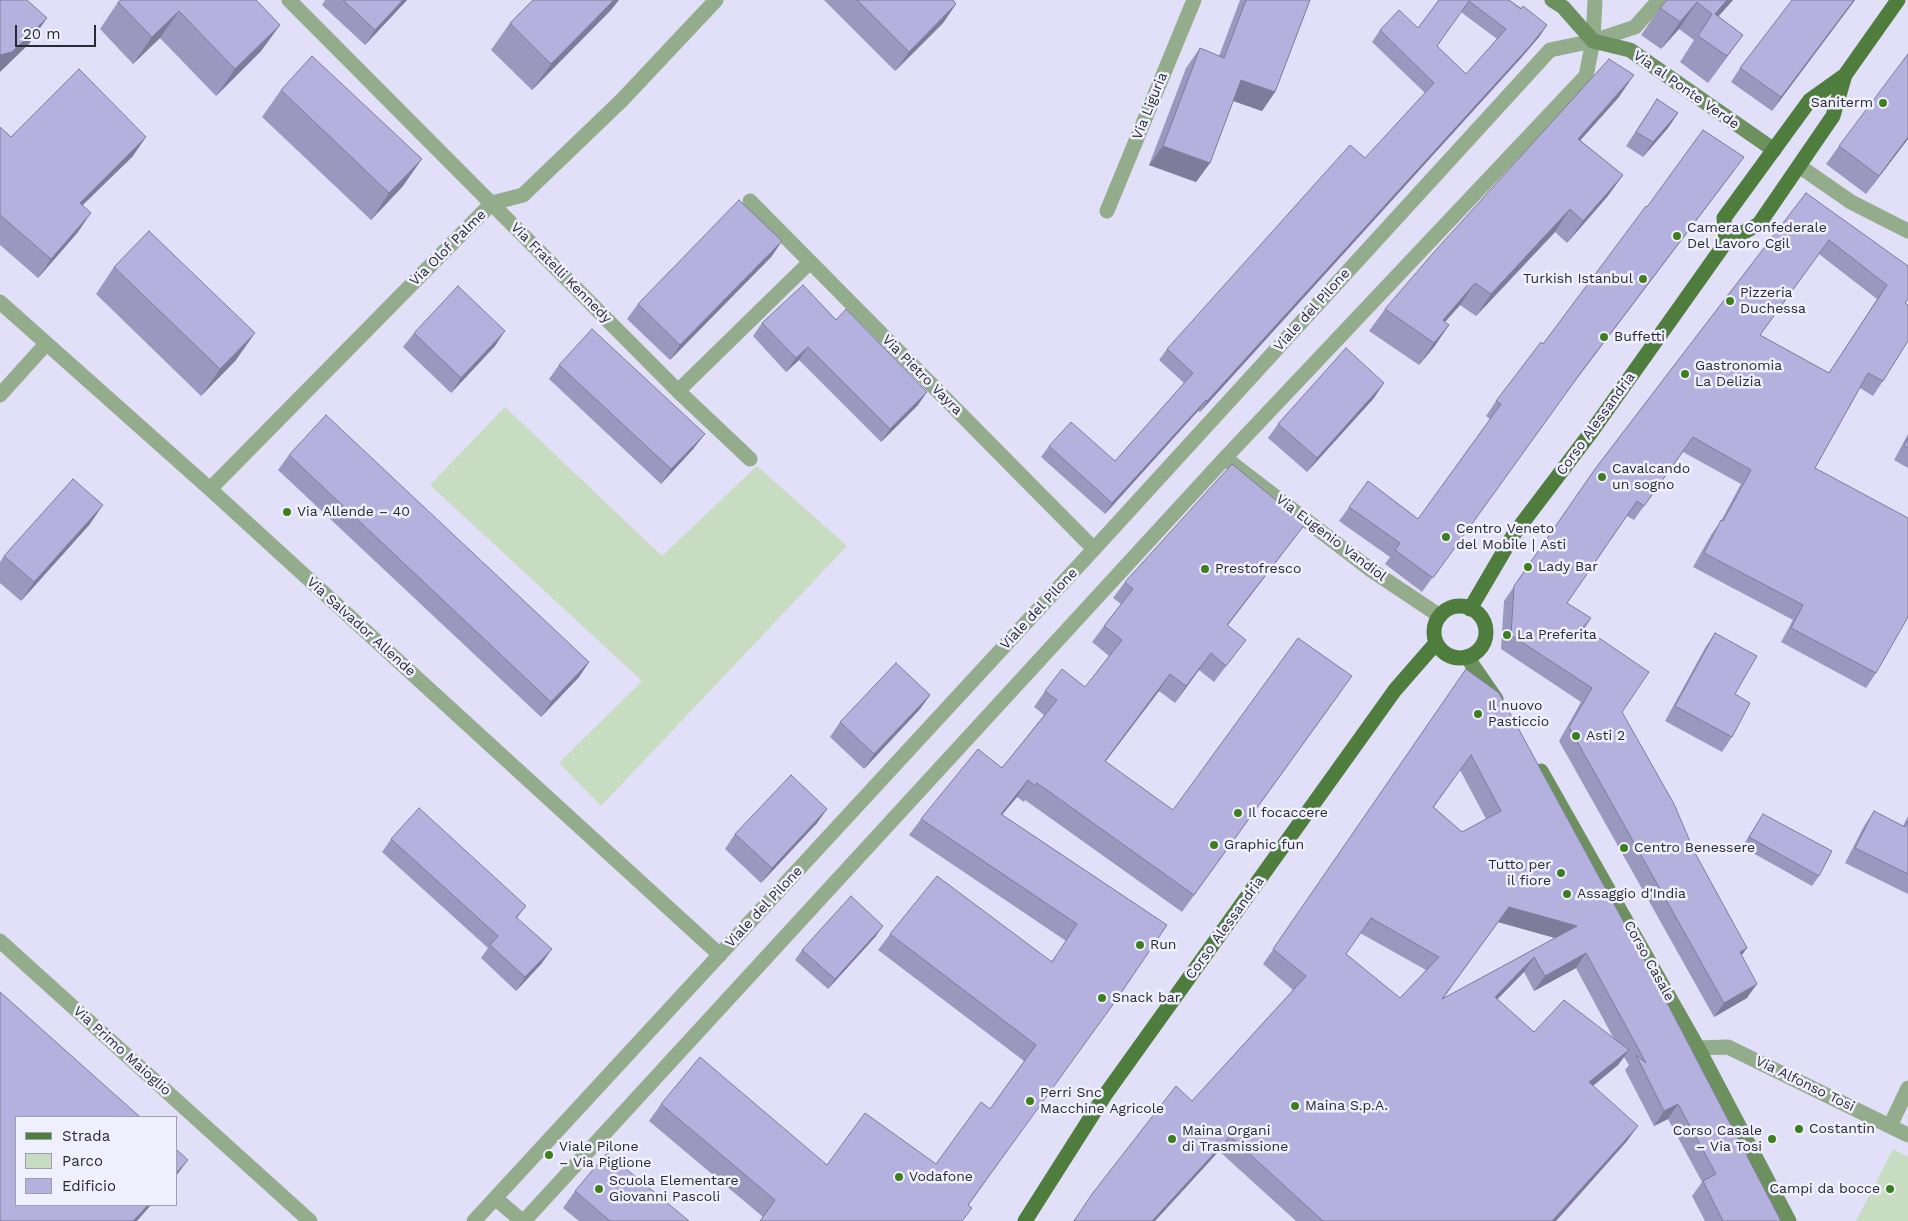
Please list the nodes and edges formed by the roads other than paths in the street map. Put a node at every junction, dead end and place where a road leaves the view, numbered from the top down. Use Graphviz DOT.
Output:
graph roads {
  1 [pos="289,0"];
  2 [pos="716,0"];
  3 [pos="1194,0"];
  4 [pos="1552,0"];
  5 [pos="1595,0"];
  6 [pos="1659,0"];
  7 [pos="1898,0"];
  8 [pos="1593,41"];
  9 [pos="1845,75"];
  10 [pos="1774,150"];
  11 [pos="1799,166"];
  12 [pos="750,201"];
  13 [pos="492,203"];
  14 [pos="1107,211"];
  15 [pos="1908,231"];
  16 [pos="1726,242"];
  17 [pos="810,262"];
  18 [pos="0,302"];
  19 [pos="46,344"];
  20 [pos="678,391"];
  21 [pos="0,395"];
  22 [pos="1225,458"];
  23 [pos="750,459"];
  24 [pos="210,489"];
  25 [pos="1094,549"];
  26 [pos="1470,609"];
  27 [pos="1440,616"];
  28 [pos="1436,643"];
  29 [pos="1467,657"];
  30 [pos="1503,708"];
  31 [pos="1533,757"];
  32 [pos="0,941"];
  33 [pos="720,955"];
  34 [pos="1698,1048"];
  35 [pos="1908,1088"];
  36 [pos="1890,1126"];
  37 [pos="1908,1135"];
  38 [pos="495,1198"];
  39 [pos="310,1221"];
  40 [pos="474,1221"];
  41 [pos="523,1221"];
  42 [pos="1025,1221"];
  43 [pos="1789,1221"];
  1 -- 13 [label="street, Via Fratelli Kennedy"];
  2 -- 13 [label="street, Via Olof Palme"];
  3 -- 14 [label="street, Via Liguria"];
  4 -- 8 [label="street"];
  5 -- 8 [label="street"];
  6 -- 8 [label="street, Viale del Pilone"];
  7 -- 9 [label="main road, Corso Alessandria"];
  8 -- 10 [label="street, Via al Ponte Verde"];
  8 -- 22 [label="street"];
  8 -- 25 [label="street, Viale del Pilone"];
  9 -- 10 [label="main road, Corso Alessandria"];
  9 -- 11 [label="main road, Corso Alessandria"];
  10 -- 16 [label="main road, Corso Alessandria"];
  11 -- 15 [label="street"];
  11 -- 16 [label="main road, Corso Alessandria"];
  12 -- 17 [label="street, Via Pietro Vayra"];
  13 -- 20 [label="street, Via Fratelli Kennedy"];
  13 -- 24 [label="street, Via Olof Palme"];
  16 -- 26 [label="main road, Corso Alessandria"];
  17 -- 20 [label="street"];
  17 -- 25 [label="street, Via Pietro Vayra"];
  18 -- 19 [label="street, Via Salvador Allende"];
  19 -- 21 [label="street"];
  19 -- 24 [label="street, Via Salvador Allende"];
  20 -- 23 [label="street, Via Fratelli Kennedy"];
  22 -- 27 [label="street, Via Eugenio Vandiol"];
  22 -- 41 [label="street"];
  24 -- 33 [label="street, Via Salvador Allende"];
  25 -- 33 [label="street, Viale del Pilone"];
  26 -- 27 [label="main road"];
  26 -- 29 [label="main road"];
  27 -- 28 [label="main road"];
  28 -- 29 [label="main road"];
  28 -- 42 [label="main road, Corso Alessandria"];
  29 -- 30 [label="street"];
  31 -- 34 [label="street, Corso Casale"];
  32 -- 39 [label="street, Via Primo Maioglio"];
  33 -- 38 [label="street, Viale del Pilone"];
  34 -- 36 [label="street, Via Alfonso Tosi"];
  34 -- 43 [label="street, Corso Casale"];
  35 -- 36 [label="street"];
  36 -- 37 [label="street, Via Alfonso Tosi"];
  38 -- 40 [label="street, Viale del Pilone"];
  38 -- 41 [label="street"];
}
